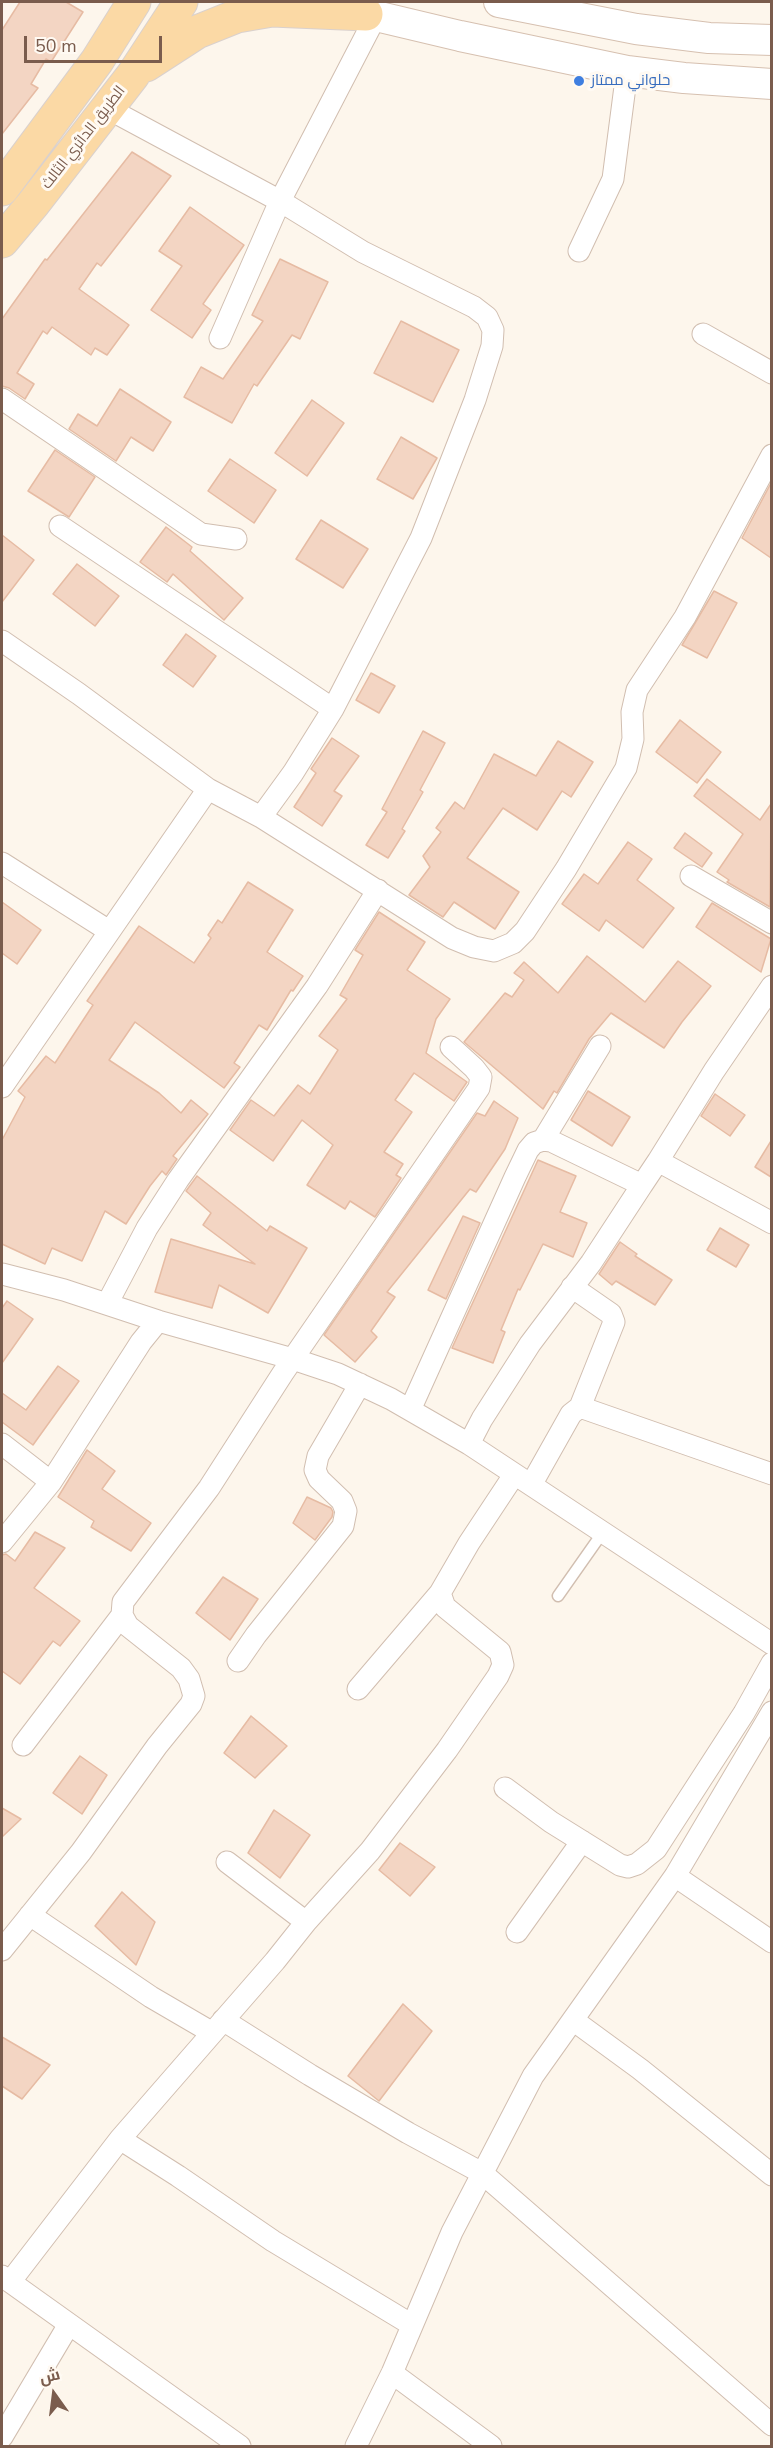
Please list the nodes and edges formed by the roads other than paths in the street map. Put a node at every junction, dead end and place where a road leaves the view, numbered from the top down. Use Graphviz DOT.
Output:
graph roads {
  1 [pos="134,2"];
  2 [pos="181,2"];
  3 [pos="319,2"];
  4 [pos="499,2"];
  5 [pos="371,15"];
  6 [pos="771,40"];
  7 [pos="627,71"];
  8 [pos="133,75"];
  9 [pos="771,84"];
  10 [pos="107,108"];
  11 [pos="2,189"];
  12 [pos="280,201"];
  13 [pos="2,241"];
  14 [pos="579,250"];
  15 [pos="703,334"];
  16 [pos="220,338"];
  17 [pos="771,374"];
  18 [pos="2,399"];
  19 [pos="771,455"];
  20 [pos="60,526"];
  21 [pos="236,539"];
  22 [pos="2,641"];
  23 [pos="333,709"];
  24 [pos="208,789"];
  25 [pos="261,817"];
  26 [pos="2,863"];
  27 [pos="691,876"];
  28 [pos="378,890"];
  29 [pos="771,923"];
  30 [pos="109,932"];
  31 [pos="771,986"];
  32 [pos="600,1046"];
  33 [pos="452,1047"];
  34 [pos="2,1087"];
  35 [pos="543,1140"];
  36 [pos="658,1161"];
  37 [pos="642,1185"];
  38 [pos="771,1223"];
  39 [pos="2,1274"];
  40 [pos="572,1287"];
  41 [pos="107,1304"];
  42 [pos="158,1321"];
  43 [pos="293,1359"];
  44 [pos="360,1384"];
  45 [pos="580,1407"];
  46 [pos="410,1410"];
  47 [pos="2,1444"];
  48 [pos="469,1444"];
  49 [pos="771,1474"];
  50 [pos="523,1480"];
  51 [pos="51,1482"];
  52 [pos="603,1532"];
  53 [pos="2,1542"];
  54 [pos="440,1593"];
  55 [pos="558,1596"];
  56 [pos="122,1615"];
  57 [pos="771,1644"];
  58 [pos="238,1661"];
  59 [pos="771,1664"];
  60 [pos="358,1689"];
  61 [pos="771,1712"];
  62 [pos="23,1745"];
  63 [pos="505,1788"];
  64 [pos="582,1841"];
  65 [pos="227,1862"];
  66 [pos="675,1876"];
  67 [pos="30,1915"];
  68 [pos="306,1922"];
  69 [pos="517,1932"];
  70 [pos="771,1942"];
  71 [pos="2,1950"];
  72 [pos="573,2020"];
  73 [pos="217,2026"];
  74 [pos="120,2139"];
  75 [pos="482,2173"];
  76 [pos="771,2175"];
  77 [pos="6,2279"];
  78 [pos="412,2325"];
  79 [pos="68,2326"];
  80 [pos="392,2373"];
  81 [pos="771,2425"];
  82 [pos="2,2437"];
  83 [pos="240,2446"];
  84 [pos="356,2446"];
  85 [pos="491,2446"];
  1 -- 11 [label="main road"];
  2 -- 8 [label="main road, الطريق الدائري الثالث"];
  3 -- 5 [label="main road"];
  4 -- 6 [label="main road"];
  5 -- 7 [label="main road"];
  5 -- 8 [label="main road"];
  5 -- 12 [label="street"];
  7 -- 9 [label="main road"];
  7 -- 14 [label="street"];
  8 -- 10 [label="main road, الطريق الدائري الثالث"];
  10 -- 12 [label="street"];
  10 -- 13 [label="main road, الطريق الدائري الثالث"];
  12 -- 16 [label="street"];
  12 -- 23 [label="street"];
  15 -- 17 [label="street"];
  18 -- 21 [label="street"];
  19 -- 28 [label="street"];
  20 -- 23 [label="street"];
  22 -- 24 [label="street"];
  23 -- 25 [label="street"];
  24 -- 25 [label="street"];
  24 -- 30 [label="street"];
  25 -- 28 [label="street"];
  26 -- 30 [label="street"];
  27 -- 29 [label="street"];
  28 -- 41 [label="street"];
  30 -- 34 [label="street"];
  31 -- 36 [label="street"];
  32 -- 35 [label="street"];
  33 -- 43 [label="street"];
  35 -- 37 [label="street"];
  35 -- 46 [label="street"];
  36 -- 37 [label="street"];
  36 -- 38 [label="street"];
  37 -- 40 [label="street"];
  39 -- 41 [label="street"];
  40 -- 45 [label="street"];
  40 -- 48 [label="street"];
  41 -- 42 [label="street"];
  42 -- 43 [label="street"];
  42 -- 51 [label="street"];
  43 -- 44 [label="street"];
  43 -- 56 [label="street"];
  44 -- 46 [label="street"];
  44 -- 58 [label="street"];
  45 -- 49 [label="street"];
  45 -- 50 [label="street"];
  46 -- 48 [label="street"];
  47 -- 51 [label="street"];
  48 -- 50 [label="street"];
  50 -- 52 [label="street"];
  50 -- 54 [label="street"];
  51 -- 53 [label="street"];
  52 -- 55 [label="lane"];
  52 -- 57 [label="street"];
  54 -- 60 [label="street"];
  54 -- 68 [label="street"];
  56 -- 62 [label="street"];
  56 -- 67 [label="street"];
  59 -- 64 [label="street"];
  61 -- 66 [label="street"];
  63 -- 64 [label="street"];
  64 -- 69 [label="street"];
  65 -- 68 [label="street"];
  66 -- 70 [label="street"];
  66 -- 72 [label="street"];
  67 -- 71 [label="street"];
  67 -- 73 [label="street"];
  68 -- 73 [label="street"];
  72 -- 75 [label="street"];
  72 -- 76 [label="street"];
  73 -- 74 [label="street"];
  73 -- 75 [label="street"];
  74 -- 77 [label="street"];
  74 -- 78 [label="street"];
  75 -- 78 [label="street"];
  75 -- 81 [label="street"];
  77 -- 79 [label="street"];
  78 -- 80 [label="street"];
  79 -- 82 [label="street"];
  79 -- 83 [label="street"];
  80 -- 84 [label="street"];
  80 -- 85 [label="street"];
}
